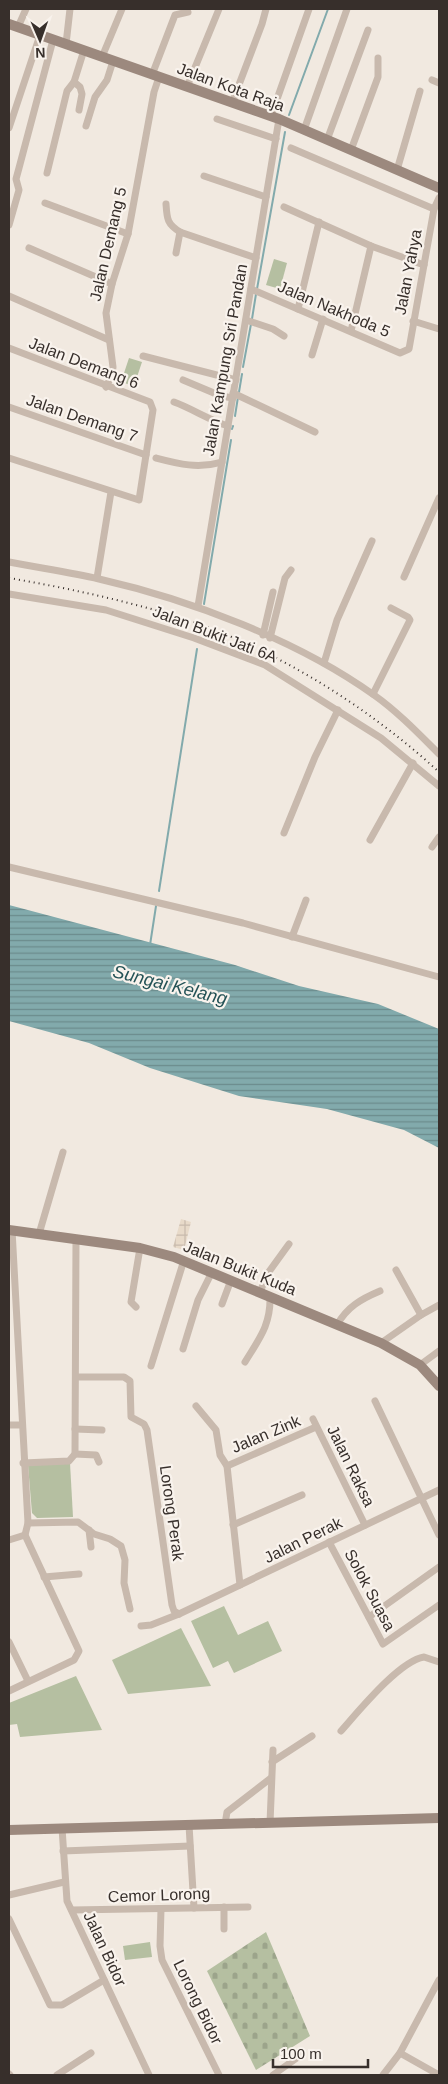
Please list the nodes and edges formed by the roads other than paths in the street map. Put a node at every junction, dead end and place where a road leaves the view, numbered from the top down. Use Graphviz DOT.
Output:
graph roads {
  1 [pos="26,9"];
  2 [pos="70,9"];
  3 [pos="122,9"];
  4 [pos="219,9"];
  5 [pos="266,9"];
  6 [pos="309,9"];
  7 [pos="347,9"];
  8 [pos="188,12"];
  9 [pos="13,25"];
  10 [pos="368,30"];
  11 [pos="40,35"];
  12 [pos="53,40"];
  13 [pos="66,44"];
  14 [pos="84,50"];
  15 [pos="102,57"];
  16 [pos="378,58"];
  17 [pos="113,61"];
  18 [pos="155,76"];
  19 [pos="432,80"];
  20 [pos="74,82"];
  21 [pos="439,83"];
  22 [pos="187,87"];
  23 [pos="420,90"];
  24 [pos="232,103"];
  25 [pos="79,110"];
  26 [pos="275,118"];
  27 [pos="217,119"];
  28 [pos="86,126"];
  29 [pos="9,128"];
  30 [pos="304,130"];
  31 [pos="276,139"];
  32 [pos="327,140"];
  33 [pos="292,148"];
  34 [pos="351,150"];
  35 [pos="397,170"];
  36 [pos="47,173"];
  37 [pos="204,176"];
  38 [pos="439,188"];
  39 [pos="266,197"];
  40 [pos="439,198"];
  41 [pos="45,203"];
  42 [pos="166,204"];
  43 [pos="284,207"];
  44 [pos="434,209"];
  45 [pos="318,222"];
  46 [pos="9,225"];
  47 [pos="180,232"];
  48 [pos="128,234"];
  49 [pos="371,246"];
  50 [pos="29,248"];
  51 [pos="176,253"];
  52 [pos="256,258"];
  53 [pos="424,265"];
  54 [pos="112,284"];
  55 [pos="255,290"];
  56 [pos="9,296"];
  57 [pos="298,308"];
  58 [pos="323,319"];
  59 [pos="249,320"];
  60 [pos="413,321"];
  61 [pos="439,329"];
  62 [pos="351,331"];
  63 [pos="284,336"];
  64 [pos="110,340"];
  65 [pos="9,348"];
  66 [pos="406,351"];
  67 [pos="312,355"];
  68 [pos="143,356"];
  69 [pos="183,380"];
  70 [pos="236,380"];
  71 [pos="106,387"];
  72 [pos="233,395"];
  73 [pos="174,402"];
  74 [pos="9,407"];
  75 [pos="228,426"];
  76 [pos="314,432"];
  77 [pos="146,455"];
  78 [pos="9,458"];
  79 [pos="156,458"];
  80 [pos="222,462"];
  81 [pos="111,492"];
  82 [pos="439,498"];
  83 [pos="372,540"];
  84 [pos="9,562"];
  85 [pos="291,570"];
  86 [pos="404,577"];
  87 [pos="98,578"];
  88 [pos="274,592"];
  89 [pos="9,594"];
  90 [pos="198,606"];
  91 [pos="391,608"];
  92 [pos="266,636"];
  93 [pos="324,663"];
  94 [pos="373,694"];
  95 [pos="338,710"];
  96 [pos="439,754"];
  97 [pos="413,764"];
  98 [pos="439,786"];
  99 [pos="284,833"];
  100 [pos="439,837"];
  101 [pos="370,840"];
  102 [pos="432,847"];
  103 [pos="9,867"];
  104 [pos="306,900"];
  105 [pos="292,937"];
  106 [pos="439,977"];
  107 [pos="63,1152"];
  108 [pos="10,1230"];
  109 [pos="39,1234"];
  110 [pos="76,1240"];
  111 [pos="289,1244"];
  112 [pos="140,1248"];
  113 [pos="184,1260"];
  114 [pos="396,1270"];
  115 [pos="212,1272"];
  116 [pos="231,1280"];
  117 [pos="380,1291"];
  118 [pos="260,1292"];
  119 [pos="270,1296"];
  120 [pos="222,1304"];
  121 [pos="439,1304"];
  122 [pos="136,1307"];
  123 [pos="421,1316"];
  124 [pos="337,1325"];
  125 [pos="9,1336"];
  126 [pos="17,1336"];
  127 [pos="381,1343"];
  128 [pos="183,1349"];
  129 [pos="439,1351"];
  130 [pos="245,1362"];
  131 [pos="420,1365"];
  132 [pos="151,1366"];
  133 [pos="76,1377"];
  134 [pos="439,1386"];
  135 [pos="375,1401"];
  136 [pos="196,1406"];
  137 [pos="313,1419"];
  138 [pos="21,1425"];
  139 [pos="9,1426"];
  140 [pos="316,1427"];
  141 [pos="75,1429"];
  142 [pos="102,1430"];
  143 [pos="75,1454"];
  144 [pos="99,1462"];
  145 [pos="23,1463"];
  146 [pos="227,1466"];
  147 [pos="439,1490"];
  148 [pos="302,1495"];
  149 [pos="422,1498"];
  150 [pos="28,1523"];
  151 [pos="233,1525"];
  152 [pos="365,1525"];
  153 [pos="89,1530"];
  154 [pos="25,1535"];
  155 [pos="439,1535"];
  156 [pos="9,1540"];
  157 [pos="329,1542"];
  158 [pos="91,1547"];
  159 [pos="439,1567"];
  160 [pos="79,1574"];
  161 [pos="44,1577"];
  162 [pos="240,1585"];
  163 [pos="439,1605"];
  164 [pos="130,1609"];
  165 [pos="178,1614"];
  166 [pos="369,1617"];
  167 [pos="141,1626"];
  168 [pos="9,1642"];
  169 [pos="439,1662"];
  170 [pos="28,1681"];
  171 [pos="9,1691"];
  172 [pos="341,1731"];
  173 [pos="312,1736"];
  174 [pos="273,1750"];
  175 [pos="272,1762"];
  176 [pos="271,1778"];
  177 [pos="439,1818"];
  178 [pos="270,1822"];
  179 [pos="225,1824"];
  180 [pos="189,1826"];
  181 [pos="62,1828"];
  182 [pos="9,1830"];
  183 [pos="190,1846"];
  184 [pos="63,1851"];
  185 [pos="64,1882"];
  186 [pos="9,1895"];
  187 [pos="224,1907"];
  188 [pos="248,1907"];
  189 [pos="194,1908"];
  190 [pos="161,1909"];
  191 [pos="72,1910"];
  192 [pos="9,1918"];
  193 [pos="224,1929"];
  194 [pos="104,1980"];
  195 [pos="439,1980"];
  196 [pos="91,2053"];
  197 [pos="400,2053"];
  198 [pos="301,2055"];
  199 [pos="57,2075"];
  200 [pos="149,2075"];
  201 [pos="219,2075"];
  202 [pos="273,2075"];
  203 [pos="383,2075"];
  204 [pos="439,2075"];
  1 -- 9 [label="street"];
  2 -- 13 [label="street"];
  3 -- 15 [label="street"];
  4 -- 22 [label="street"];
  5 -- 24 [label="street"];
  6 -- 26 [label="street, Jalan Kampung Sri Pandan"];
  7 -- 30 [label="street"];
  8 -- 18 [label="street, Jalan Demang 5"];
  9 -- 11 [label="street, Jalan Kota Raja"];
  10 -- 32 [label="street"];
  11 -- 12 [label="street, Jalan Kota Raja"];
  11 -- 29 [label="street"];
  12 -- 13 [label="street, Jalan Kota Raja"];
  12 -- 46 [label="street"];
  13 -- 14 [label="street, Jalan Kota Raja"];
  14 -- 15 [label="street, Jalan Kota Raja"];
  14 -- 20 [label="street"];
  15 -- 17 [label="street, Jalan Kota Raja"];
  16 -- 34 [label="street"];
  17 -- 18 [label="street, Jalan Kota Raja"];
  17 -- 28 [label="street"];
  18 -- 22 [label="street, Jalan Kota Raja"];
  18 -- 48 [label="street, Jalan Demang 5"];
  19 -- 21 [label="street"];
  20 -- 25 [label="street"];
  20 -- 36 [label="street"];
  22 -- 24 [label="street, Jalan Kota Raja"];
  23 -- 35 [label="street"];
  24 -- 26 [label="street, Jalan Kota Raja"];
  26 -- 30 [label="street, Jalan Kota Raja"];
  26 -- 31 [label="street, Jalan Kampung Sri Pandan"];
  27 -- 31 [label="street"];
  30 -- 32 [label="street, Jalan Kota Raja"];
  31 -- 39 [label="street, Jalan Kampung Sri Pandan"];
  32 -- 34 [label="street, Jalan Kota Raja"];
  33 -- 44 [label="street"];
  34 -- 35 [label="street, Jalan Kota Raja"];
  35 -- 38 [label="street, Jalan Kota Raja"];
  37 -- 39 [label="street"];
  39 -- 52 [label="street, Jalan Kampung Sri Pandan"];
  40 -- 44 [label="street, Jalan Yahya"];
  41 -- 48 [label="street"];
  42 -- 47 [label="street"];
  43 -- 45 [label="street"];
  44 -- 53 [label="street, Jalan Yahya"];
  45 -- 49 [label="street"];
  45 -- 57 [label="street"];
  47 -- 51 [label="street"];
  47 -- 52 [label="street"];
  48 -- 54 [label="street, Jalan Demang 5"];
  49 -- 53 [label="street"];
  49 -- 62 [label="street"];
  50 -- 54 [label="street"];
  52 -- 55 [label="street, Jalan Kampung Sri Pandan"];
  53 -- 60 [label="street, Jalan Yahya"];
  54 -- 64 [label="street, Jalan Demang 5"];
  55 -- 57 [label="street, Jalan Nakhoda 5"];
  55 -- 59 [label="street, Jalan Kampung Sri Pandan"];
  56 -- 64 [label="street"];
  57 -- 58 [label="street, Jalan Nakhoda 5"];
  58 -- 62 [label="street, Jalan Nakhoda 5"];
  58 -- 67 [label="street"];
  59 -- 63 [label="street"];
  59 -- 70 [label="street, Jalan Kampung Sri Pandan"];
  60 -- 61 [label="street"];
  60 -- 66 [label="street, Jalan Yahya"];
  62 -- 66 [label="street, Jalan Nakhoda 5"];
  64 -- 71 [label="street, Jalan Demang 5"];
  65 -- 71 [label="street, Jalan Demang 6"];
  68 -- 70 [label="street"];
  69 -- 72 [label="street"];
  70 -- 72 [label="street, Jalan Kampung Sri Pandan"];
  71 -- 77 [label="street, Jalan Demang 6"];
  72 -- 75 [label="street, Jalan Kampung Sri Pandan"];
  72 -- 76 [label="street"];
  73 -- 75 [label="street"];
  74 -- 77 [label="street, Jalan Demang 7"];
  75 -- 80 [label="street, Jalan Kampung Sri Pandan"];
  77 -- 81 [label="street"];
  78 -- 81 [label="street"];
  79 -- 80 [label="street"];
  80 -- 90 [label="street, Jalan Kampung Sri Pandan"];
  81 -- 87 [label="street"];
  82 -- 86 [label="street"];
  83 -- 93 [label="street"];
  84 -- 87 [label="street"];
  85 -- 92 [label="street"];
  87 -- 90 [label="street"];
  88 -- 92 [label="street"];
  89 -- 95 [label="street, Jalan Bukit Jati 6A"];
  90 -- 92 [label="street"];
  91 -- 94 [label="street"];
  92 -- 93 [label="street"];
  93 -- 94 [label="street"];
  94 -- 96 [label="street"];
  95 -- 97 [label="street, Jalan Bukit Jati 6A"];
  95 -- 99 [label="street"];
  97 -- 98 [label="street, Jalan Bukit Jati 6A"];
  97 -- 101 [label="street"];
  100 -- 102 [label="street"];
  103 -- 105 [label="street"];
  104 -- 105 [label="street"];
  105 -- 106 [label="street"];
  107 -- 109 [label="street"];
  108 -- 109 [label="street, Jalan Bukit Kuda"];
  108 -- 126 [label="street"];
  109 -- 110 [label="street, Jalan Bukit Kuda"];
  110 -- 112 [label="street, Jalan Bukit Kuda"];
  110 -- 133 [label="street"];
  111 -- 118 [label="street"];
  112 -- 113 [label="street, Jalan Bukit Kuda"];
  112 -- 122 [label="street"];
  113 -- 115 [label="street, Jalan Bukit Kuda"];
  113 -- 132 [label="street"];
  114 -- 123 [label="street"];
  115 -- 116 [label="street, Jalan Bukit Kuda"];
  115 -- 128 [label="street"];
  116 -- 118 [label="street, Jalan Bukit Kuda"];
  116 -- 120 [label="street"];
  117 -- 124 [label="street"];
  118 -- 119 [label="street, Jalan Bukit Kuda"];
  119 -- 124 [label="street, Jalan Bukit Kuda"];
  119 -- 130 [label="street"];
  121 -- 123 [label="street"];
  123 -- 127 [label="street"];
  124 -- 127 [label="street, Jalan Bukit Kuda"];
  125 -- 126 [label="street"];
  126 -- 138 [label="street"];
  127 -- 131 [label="street, Jalan Bukit Kuda"];
  129 -- 131 [label="street"];
  131 -- 134 [label="street, Jalan Bukit Kuda"];
  133 -- 141 [label="street"];
  133 -- 165 [label="street, Lorong Perak"];
  135 -- 149 [label="street"];
  136 -- 146 [label="street"];
  137 -- 140 [label="street, Jalan Raksa"];
  138 -- 139 [label="street"];
  138 -- 145 [label="street"];
  140 -- 146 [label="street, Jalan Zink"];
  140 -- 152 [label="street, Jalan Raksa"];
  141 -- 142 [label="street"];
  141 -- 143 [label="street"];
  143 -- 144 [label="street"];
  143 -- 145 [label="street"];
  145 -- 150 [label="street"];
  146 -- 151 [label="street"];
  147 -- 149 [label="street, Jalan Perak"];
  148 -- 151 [label="street"];
  149 -- 152 [label="street, Jalan Perak"];
  149 -- 155 [label="street"];
  150 -- 153 [label="street"];
  150 -- 154 [label="street"];
  151 -- 162 [label="street"];
  152 -- 157 [label="street, Jalan Perak"];
  153 -- 158 [label="street"];
  153 -- 164 [label="street"];
  154 -- 156 [label="street"];
  154 -- 161 [label="street"];
  157 -- 162 [label="street, Jalan Perak"];
  157 -- 166 [label="street, Solok Suasa"];
  159 -- 166 [label="street"];
  160 -- 161 [label="street"];
  161 -- 170 [label="street"];
  162 -- 165 [label="street, Jalan Perak"];
  163 -- 166 [label="street, Solok Suasa"];
  165 -- 167 [label="street, Jalan Perak"];
  168 -- 170 [label="street"];
  169 -- 172 [label="street"];
  170 -- 171 [label="street"];
  173 -- 175 [label="street"];
  174 -- 175 [label="street"];
  175 -- 176 [label="street"];
  176 -- 178 [label="street"];
  176 -- 179 [label="street"];
  177 -- 178 [label="street"];
  178 -- 179 [label="street"];
  179 -- 180 [label="street"];
  180 -- 181 [label="street"];
  180 -- 183 [label="street"];
  181 -- 182 [label="street"];
  181 -- 184 [label="street, Jalan Bidor"];
  183 -- 184 [label="street"];
  183 -- 189 [label="street"];
  184 -- 185 [label="street, Jalan Bidor"];
  185 -- 186 [label="street"];
  185 -- 191 [label="street, Jalan Bidor"];
  187 -- 188 [label="street, Cemor Lorong"];
  187 -- 189 [label="street, Cemor Lorong"];
  187 -- 193 [label="street"];
  189 -- 190 [label="street, Cemor Lorong"];
  190 -- 191 [label="street, Cemor Lorong"];
  190 -- 201 [label="street, Lorong Bidor"];
  191 -- 194 [label="street, Jalan Bidor"];
  192 -- 194 [label="street"];
  194 -- 200 [label="street, Jalan Bidor"];
  195 -- 197 [label="street"];
  196 -- 199 [label="street"];
  197 -- 203 [label="street"];
  197 -- 204 [label="street"];
  198 -- 202 [label="street"];
}
